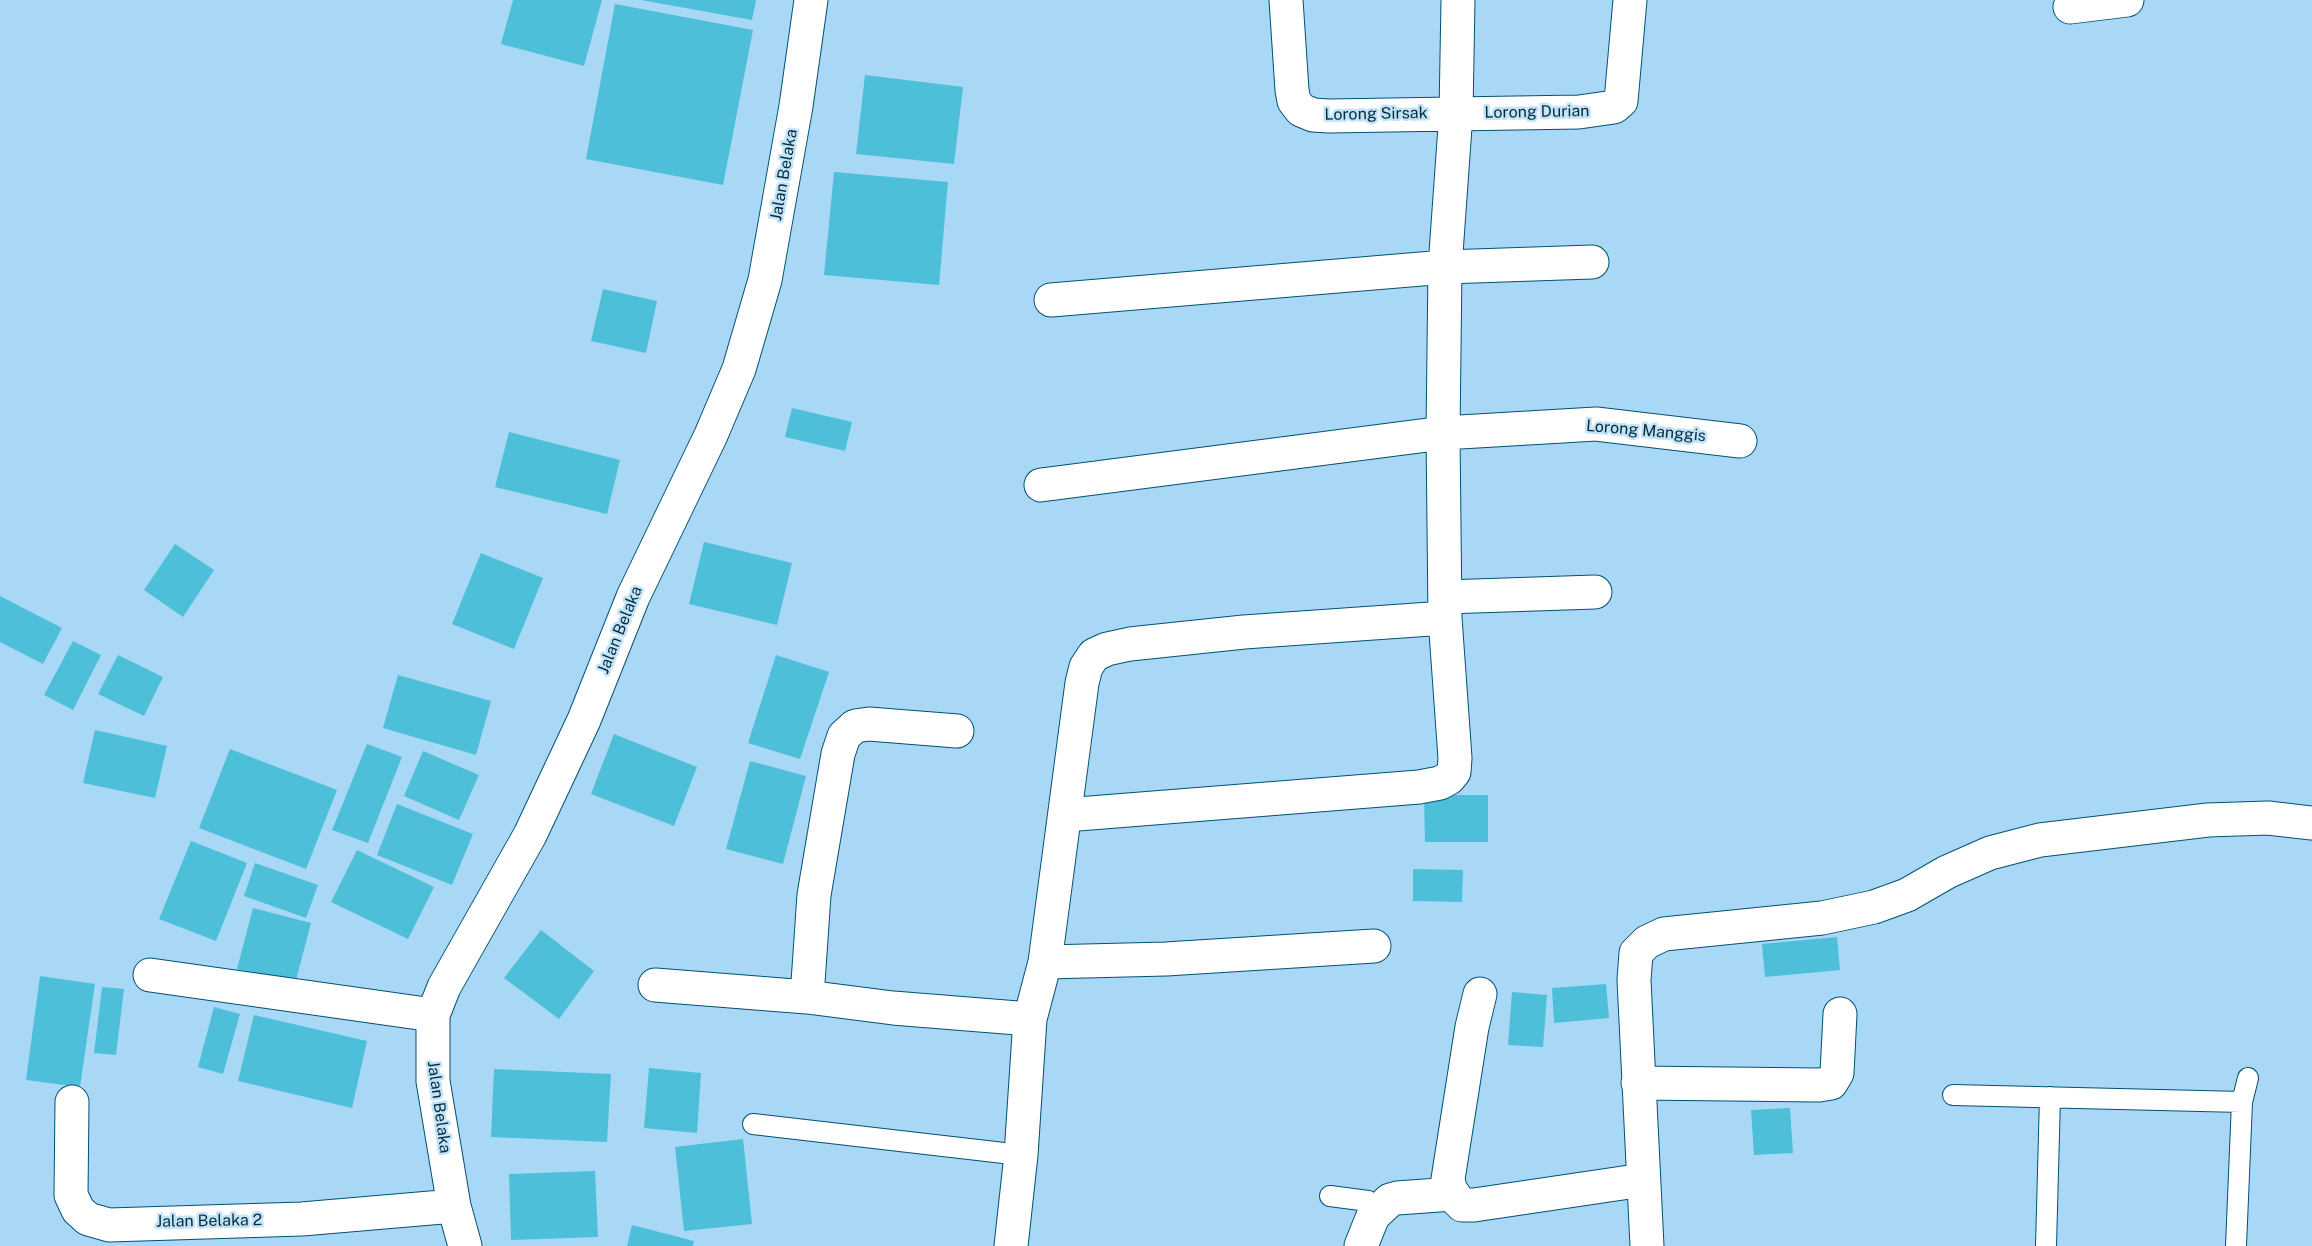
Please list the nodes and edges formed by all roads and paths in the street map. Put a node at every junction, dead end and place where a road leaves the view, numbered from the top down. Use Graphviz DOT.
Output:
graph roads {
  1 [pos="811,0"];
  2 [pos="816,0"];
  3 [pos="1286,0"];
  4 [pos="1458,0"];
  5 [pos="1630,0"];
  6 [pos="2127,0"];
  7 [pos="2070,7"];
  8 [pos="1456,113"];
  9 [pos="1592,262"];
  10 [pos="1445,267"];
  11 [pos="1051,300"];
  12 [pos="1443,433"];
  13 [pos="1740,441"];
  14 [pos="1041,485"];
  15 [pos="1594,592"];
  16 [pos="1445,608"];
  17 [pos="957,731"];
  18 [pos="1065,815"];
  19 [pos="2312,823"];
  20 [pos="1374,946"];
  21 [pos="1045,962"];
  22 [pos="150,975"];
  23 [pos="655,985"];
  24 [pos="1480,994"];
  25 [pos="807,997"];
  26 [pos="1840,1014"];
  27 [pos="433,1015"];
  28 [pos="1030,1018"];
  29 [pos="2248,1078"];
  30 [pos="1638,1083"];
  31 [pos="1953,1095"];
  32 [pos="2050,1097"];
  33 [pos="72,1102"];
  34 [pos="2242,1102"];
  35 [pos="753,1124"];
  36 [pos="1021,1155"];
  37 [pos="1643,1180"];
  38 [pos="1453,1194"];
  39 [pos="1330,1196"];
  40 [pos="454,1206"];
  41 [pos="1379,1209"];
  42 [pos="465,1246"];
  43 [pos="1011,1246"];
  44 [pos="1361,1246"];
  45 [pos="1647,1246"];
  46 [pos="2046,1246"];
  47 [pos="2236,1246"];
  1 -- 2 [label="street"];
  1 -- 27 [label="street, Jalan Belaka"];
  3 -- 8 [label="street, Lorong Sirsak"];
  4 -- 8 [label="street"];
  5 -- 8 [label="street, Lorong Durian"];
  6 -- 7 [label="street"];
  8 -- 10 [label="street"];
  9 -- 10 [label="street"];
  10 -- 11 [label="street"];
  10 -- 12 [label="street"];
  12 -- 13 [label="street, Lorong Manggis"];
  12 -- 14 [label="street, Lorong Manggis"];
  12 -- 16 [label="street"];
  15 -- 16 [label="street"];
  16 -- 18 [label="street"];
  16 -- 18 [label="street"];
  17 -- 25 [label="street"];
  18 -- 21 [label="street"];
  19 -- 30 [label="street"];
  20 -- 21 [label="street"];
  21 -- 28 [label="street"];
  22 -- 27 [label="street"];
  23 -- 25 [label="street"];
  24 -- 38 [label="street"];
  25 -- 28 [label="street"];
  26 -- 30 [label="street"];
  27 -- 40 [label="street, Jalan Belaka"];
  28 -- 36 [label="street"];
  29 -- 34 [label="lane"];
  30 -- 37 [label="street"];
  31 -- 32 [label="lane"];
  32 -- 34 [label="lane"];
  32 -- 46 [label="lane"];
  33 -- 40 [label="street, Jalan Belaka 2"];
  34 -- 47 [label="lane"];
  35 -- 36 [label="lane"];
  36 -- 43 [label="street"];
  37 -- 38 [label="street"];
  37 -- 45 [label="street"];
  38 -- 41 [label="street"];
  39 -- 41 [label="lane"];
  40 -- 42 [label="street, Jalan Belaka"];
  41 -- 44 [label="street"];
}
